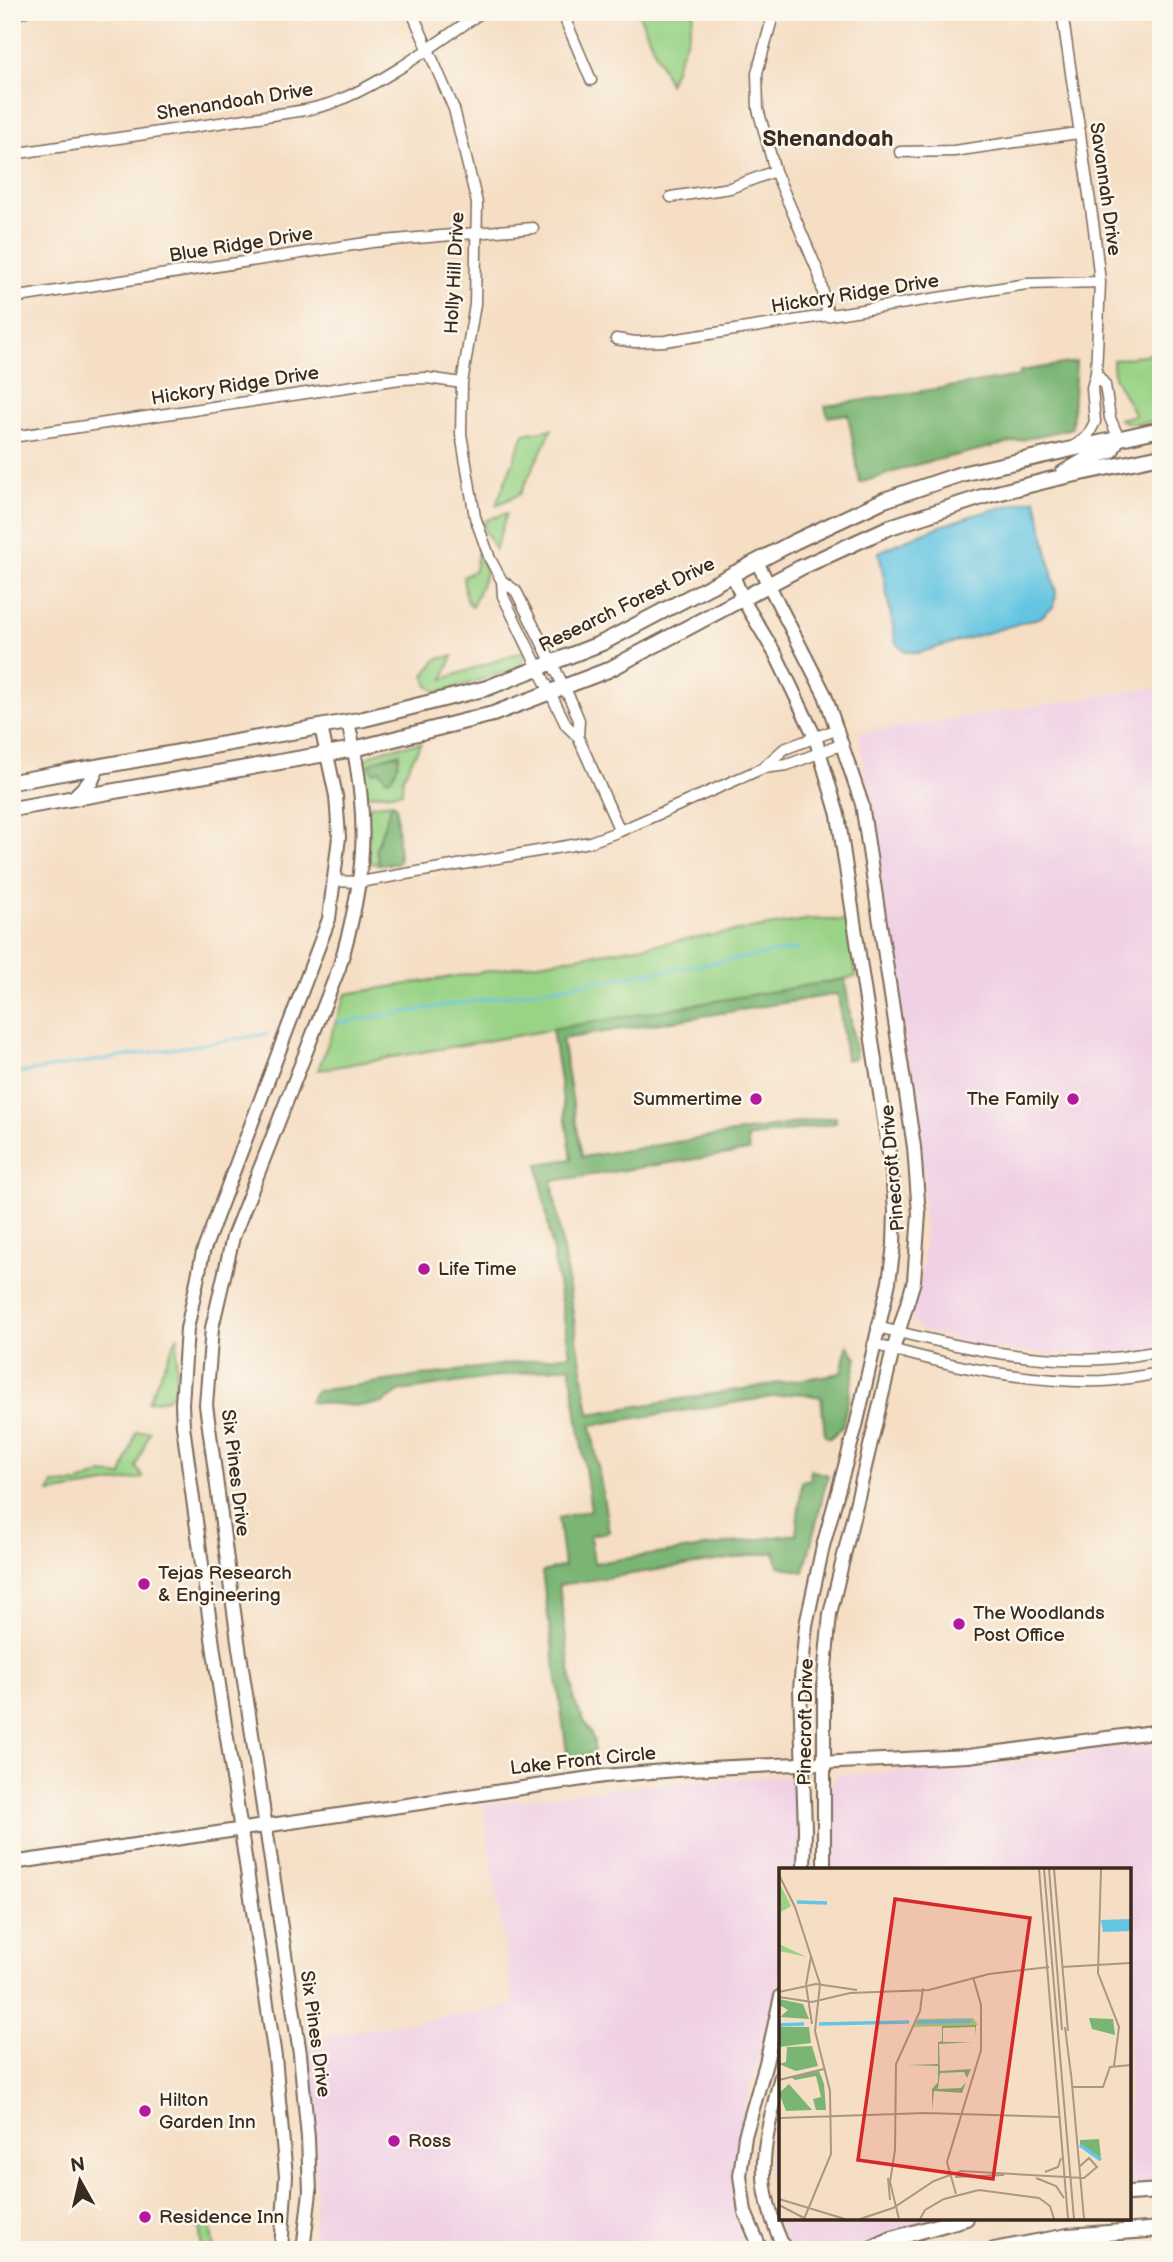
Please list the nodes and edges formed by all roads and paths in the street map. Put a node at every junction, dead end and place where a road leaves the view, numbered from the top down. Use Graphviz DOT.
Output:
graph roads {
  1 [pos="24,12"];
  2 [pos="412,12"];
  3 [pos="482,12"];
  4 [pos="562,12"];
  5 [pos="774,12"];
  6 [pos="1062,12"];
  7 [pos="12,14"];
  8 [pos="428,48"];
  9 [pos="592,80"];
  10 [pos="1078,133"];
  11 [pos="900,152"];
  12 [pos="12,154"];
  13 [pos="775,171"];
  14 [pos="671,197"];
  15 [pos="533,229"];
  16 [pos="475,232"];
  17 [pos="1100,282"];
  18 [pos="12,298"];
  19 [pos="828,316"];
  20 [pos="616,339"];
  21 [pos="1097,373"];
  22 [pos="463,383"];
  23 [pos="1161,429"];
  24 [pos="1118,437"];
  25 [pos="12,438"];
  26 [pos="1071,448"];
  27 [pos="1161,456"];
  28 [pos="1053,479"];
  29 [pos="757,562"];
  30 [pos="733,575"];
  31 [pos="502,581"];
  32 [pos="769,585"];
  33 [pos="743,600"];
  34 [pos="554,664"];
  35 [pos="538,670"];
  36 [pos="565,688"];
  37 [pos="551,694"];
  38 [pos="348,722"];
  39 [pos="321,727"];
  40 [pos="838,729"];
  41 [pos="578,737"];
  42 [pos="815,737"];
  43 [pos="842,744"];
  44 [pos="354,749"];
  45 [pos="327,753"];
  46 [pos="820,753"];
  47 [pos="97,767"];
  48 [pos="763,768"];
  49 [pos="12,782"];
  50 [pos="74,798"];
  51 [pos="12,809"];
  52 [pos="620,831"];
  53 [pos="333,881"];
  54 [pos="360,882"];
  55 [pos="270,1077"];
  56 [pos="292,1087"];
  57 [pos="211,1231"];
  58 [pos="233,1237"];
  59 [pos="877,1327"];
  60 [pos="899,1332"];
  61 [pos="873,1344"];
  62 [pos="893,1350"];
  63 [pos="1161,1351"];
  64 [pos="1161,1373"];
  65 [pos="1161,1731"];
  66 [pos="824,1763"];
  67 [pos="803,1764"];
  68 [pos="265,1825"];
  69 [pos="241,1828"];
  70 [pos="12,1863"];
  71 [pos="804,1868"];
  72 [pos="824,1868"];
  73 [pos="779,2005"];
  74 [pos="300,2054"];
  75 [pos="275,2057"];
  76 [pos="779,2084"];
  77 [pos="1161,2191"];
  78 [pos="1131,2193"];
  79 [pos="958,2220"];
  80 [pos="283,2224"];
  81 [pos="307,2224"];
  82 [pos="1161,2230"];
  83 [pos="281,2250"];
  84 [pos="303,2250"];
  85 [pos="761,2250"];
  86 [pos="785,2250"];
  87 [pos="868,2250"];
  88 [pos="994,2250"];
  1 -- 7 [label="street"];
  2 -- 8 [label="street, Holly Hill Drive"];
  3 -- 8 [label="street, Shenandoah Drive"];
  4 -- 9 [label="street"];
  5 -- 13 [label="street"];
  6 -- 10 [label="street, Savannah Drive"];
  8 -- 12 [label="street, Shenandoah Drive"];
  8 -- 16 [label="street, Holly Hill Drive"];
  10 -- 11 [label="street"];
  10 -- 17 [label="street, Savannah Drive"];
  13 -- 14 [label="street"];
  13 -- 19 [label="street"];
  15 -- 16 [label="street, Blue Ridge Drive"];
  16 -- 18 [label="street, Blue Ridge Drive"];
  16 -- 22 [label="street, Holly Hill Drive"];
  17 -- 19 [label="street, Hickory Ridge Drive"];
  17 -- 21 [label="street, Savannah Drive"];
  19 -- 20 [label="street, Hickory Ridge Drive"];
  21 -- 24 [label="street, Savannah Drive"];
  21 -- 26 [label="street, Savannah Drive"];
  22 -- 25 [label="street, Hickory Ridge Drive"];
  22 -- 31 [label="street, Holly Hill Drive"];
  23 -- 24 [label="main road, Research Forest Drive"];
  24 -- 26 [label="main road, Research Forest Drive"];
  24 -- 28 [label="main road"];
  26 -- 29 [label="main road, Research Forest Drive"];
  27 -- 28 [label="main road"];
  28 -- 32 [label="main road"];
  29 -- 30 [label="main road, Research Forest Drive"];
  29 -- 32 [label="street, Pinecroft Drive"];
  30 -- 33 [label="street, Pinecroft Drive"];
  30 -- 34 [label="main road, Research Forest Drive"];
  31 -- 34 [label="street, Holly Hill Drive"];
  31 -- 35 [label="street, Holly Hill Drive"];
  32 -- 33 [label="main road"];
  32 -- 40 [label="street, Pinecroft Drive"];
  33 -- 36 [label="main road"];
  33 -- 42 [label="street, Pinecroft Drive"];
  34 -- 35 [label="main road, Research Forest Drive"];
  34 -- 36 [label="street, Holly Hill Drive"];
  35 -- 37 [label="street, Holly Hill Drive"];
  35 -- 38 [label="main road, Research Forest Drive"];
  36 -- 37 [label="main road"];
  36 -- 41 [label="street, Holly Hill Drive"];
  37 -- 41 [label="street, Holly Hill Drive"];
  37 -- 44 [label="main road"];
  38 -- 39 [label="main road, Research Forest Drive"];
  38 -- 44 [label="street, Six Pines Drive"];
  39 -- 45 [label="street"];
  39 -- 47 [label="main road, Research Forest Drive"];
  40 -- 42 [label="street"];
  40 -- 43 [label="street, Pinecroft Drive"];
  41 -- 52 [label="street"];
  42 -- 46 [label="street, Pinecroft Drive"];
  42 -- 48 [label="street"];
  43 -- 46 [label="street"];
  43 -- 60 [label="street, Pinecroft Drive"];
  44 -- 45 [label="main road"];
  44 -- 54 [label="street, Six Pines Drive"];
  45 -- 50 [label="main road"];
  45 -- 53 [label="street"];
  46 -- 48 [label="street"];
  46 -- 59 [label="street, Pinecroft Drive"];
  47 -- 49 [label="main road, Research Forest Drive"];
  47 -- 50 [label="main road"];
  48 -- 52 [label="street"];
  50 -- 51 [label="main road"];
  52 -- 54 [label="street"];
  53 -- 54 [label="street"];
  53 -- 55 [label="street"];
  54 -- 56 [label="street, Six Pines Drive"];
  55 -- 56 [label="street"];
  55 -- 57 [label="street"];
  56 -- 58 [label="street, Six Pines Drive"];
  57 -- 58 [label="street"];
  57 -- 69 [label="street"];
  58 -- 68 [label="street, Six Pines Drive"];
  59 -- 60 [label="street"];
  59 -- 61 [label="street, Pinecroft Drive"];
  60 -- 62 [label="street, Pinecroft Drive"];
  60 -- 63 [label="street"];
  61 -- 62 [label="street"];
  61 -- 67 [label="street, Pinecroft Drive"];
  62 -- 64 [label="street"];
  62 -- 66 [label="street, Pinecroft Drive"];
  65 -- 66 [label="street, Lake Front Circle"];
  66 -- 67 [label="street, Lake Front Circle"];
  66 -- 72 [label="street, Pinecroft Drive"];
  67 -- 68 [label="street, Lake Front Circle"];
  67 -- 71 [label="street, Pinecroft Drive"];
  68 -- 69 [label="street, Lake Front Circle"];
  68 -- 74 [label="street, Six Pines Drive"];
  69 -- 70 [label="street, Lake Front Circle"];
  69 -- 75 [label="street"];
  73 -- 85 [label="street"];
  74 -- 75 [label="street"];
  74 -- 81 [label="street, Six Pines Drive"];
  75 -- 80 [label="street"];
  76 -- 86 [label="street"];
  77 -- 78 [label="main road"];
  79 -- 87 [label="main road"];
  80 -- 81 [label="street"];
  80 -- 83 [label="street"];
  81 -- 84 [label="street, Six Pines Drive"];
  82 -- 88 [label="main road"];
}
